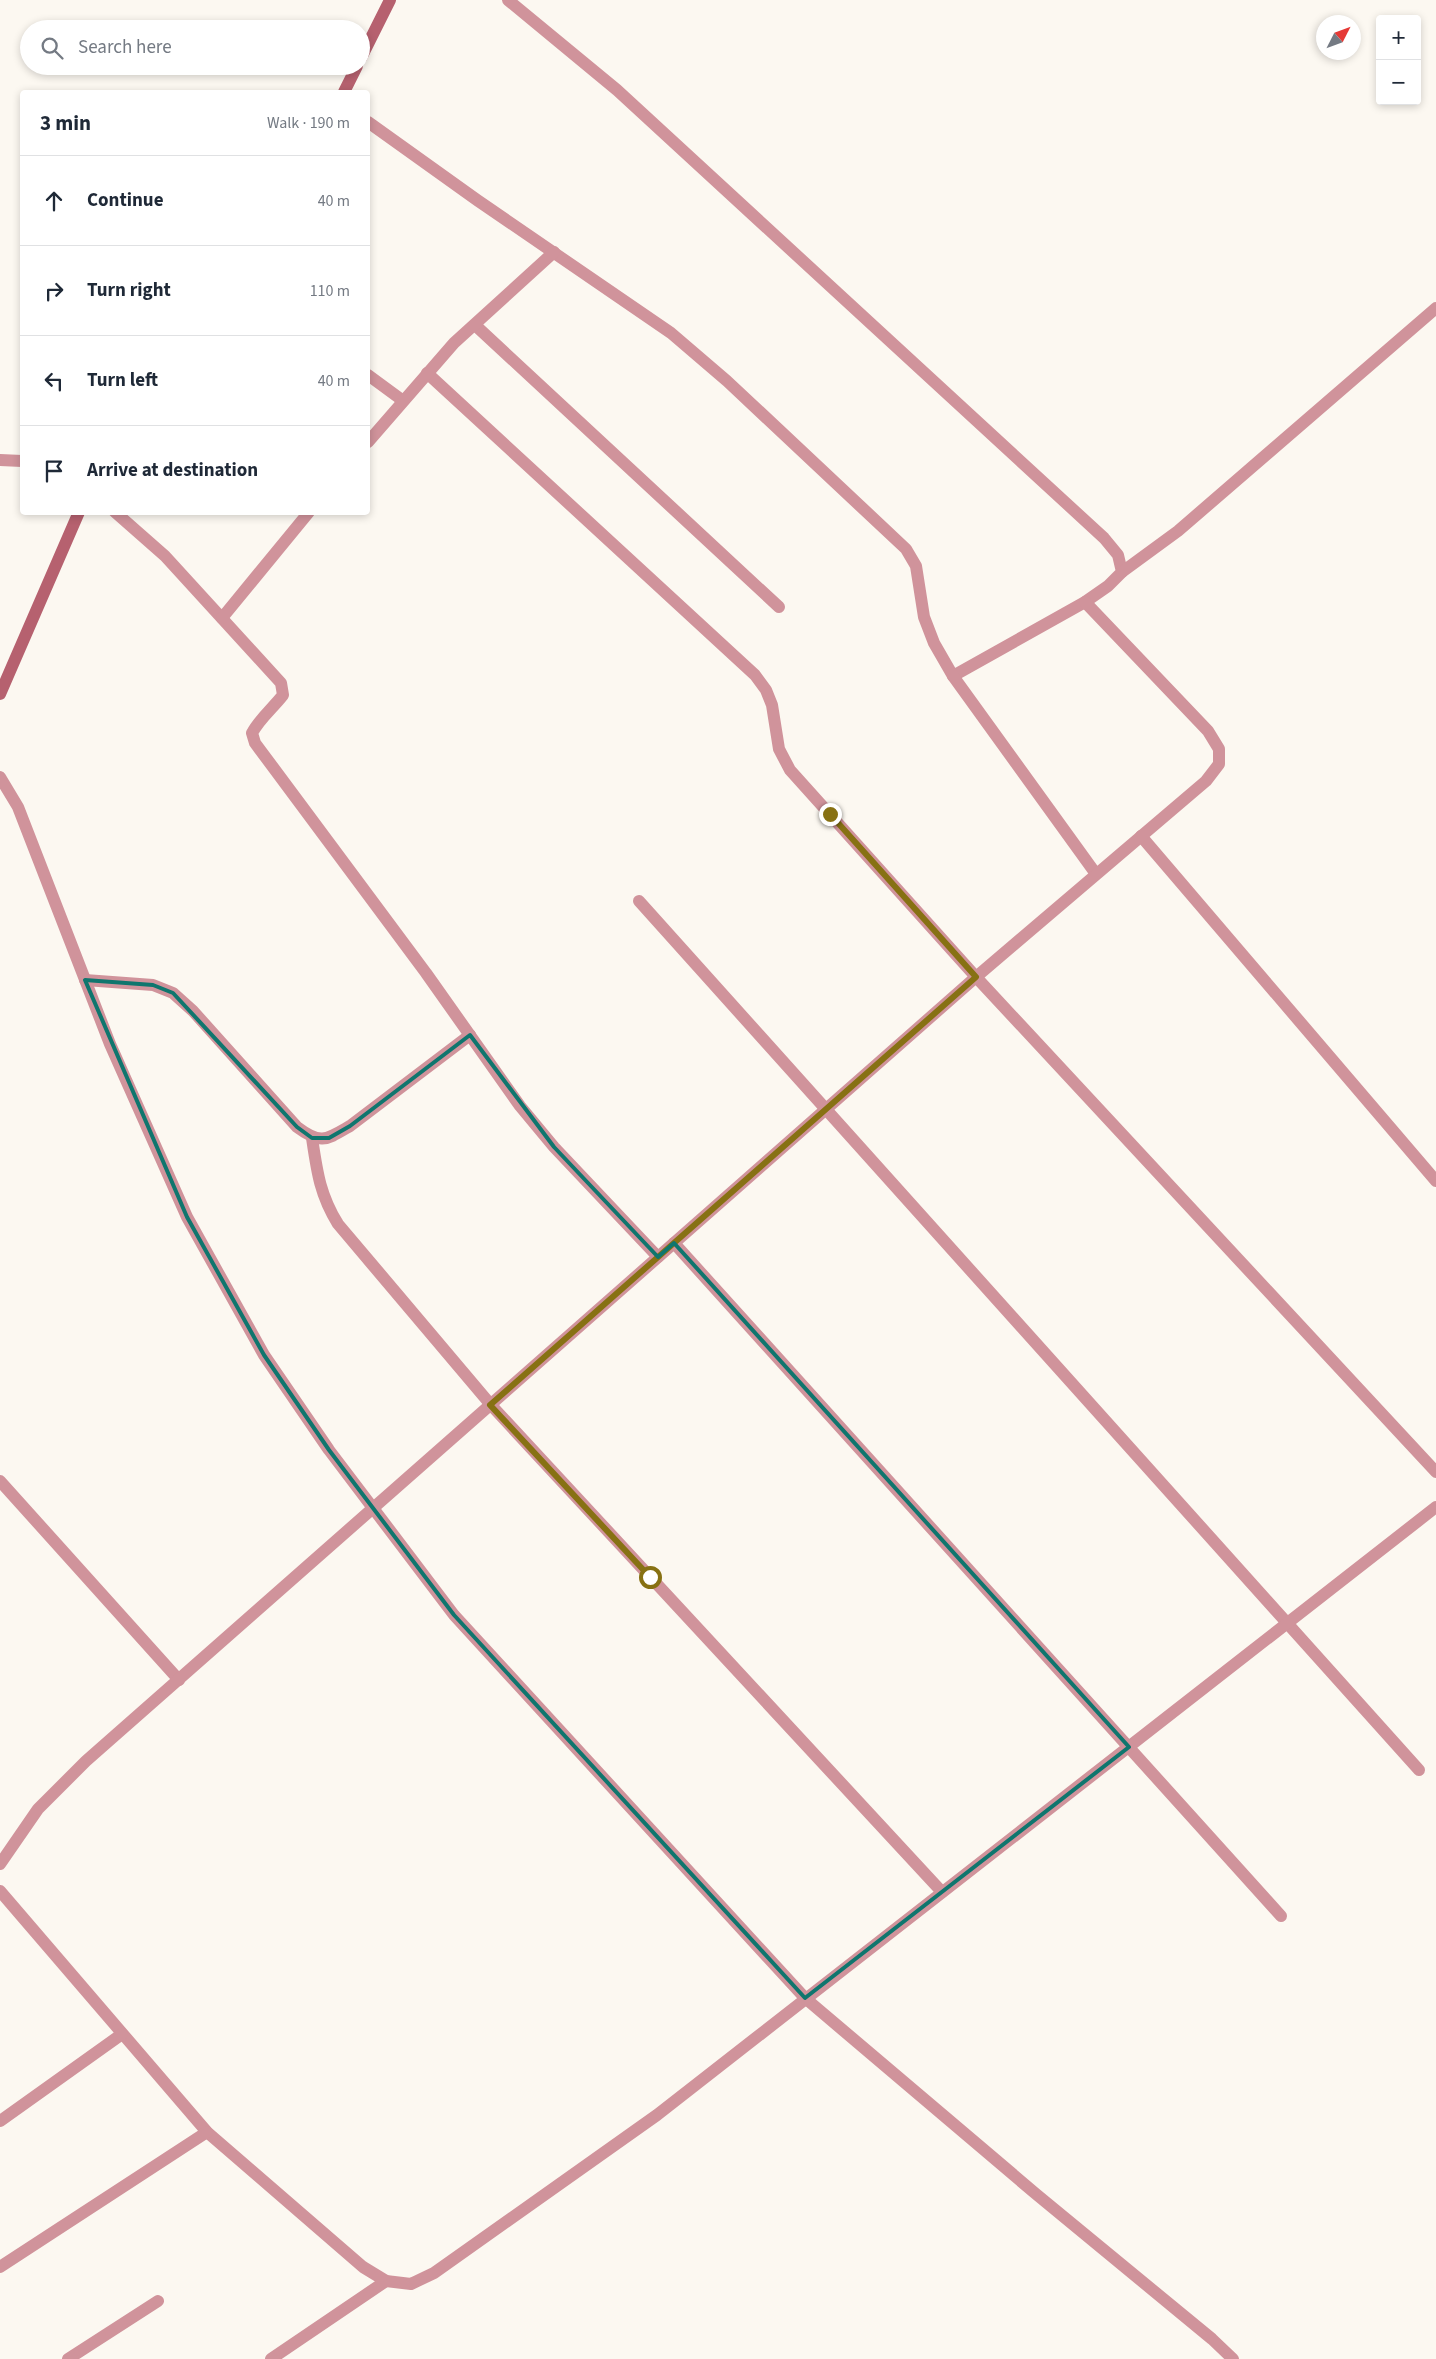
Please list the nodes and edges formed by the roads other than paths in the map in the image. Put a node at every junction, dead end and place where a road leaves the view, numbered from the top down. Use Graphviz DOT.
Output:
graph roads {
  1 [pos="390,0"];
  2 [pos="508,0"];
  3 [pos="370,40"];
  4 [pos="352,75"];
  5 [pos="345,90"];
  6 [pos="370,123"];
  7 [pos="554,252"];
  8 [pos="1436,308"];
  9 [pos="475,325"];
  10 [pos="426,373"];
  11 [pos="370,376"];
  12 [pos="402,400"];
  13 [pos="370,440"];
  14 [pos="0,460"];
  15 [pos="20,461"];
  16 [pos="79,515"];
  17 [pos="118,515"];
  18 [pos="307,515"];
  19 [pos="1122,572"];
  20 [pos="1085,602"];
  21 [pos="779,607"];
  22 [pos="222,618"];
  23 [pos="953,676"];
  24 [pos="0,694"];
  25 [pos="0,778"];
  26 [pos="1141,836"];
  27 [pos="1096,874"];
  28 [pos="639,901"];
  29 [pos="976,977"];
  30 [pos="85,980"];
  31 [pos="470,1035"];
  32 [pos="826,1109"];
  33 [pos="312,1138"];
  34 [pos="1436,1182"];
  35 [pos="674,1244"];
  36 [pos="658,1257"];
  37 [pos="490,1405"];
  38 [pos="1436,1472"];
  39 [pos="0,1481"];
  40 [pos="1436,1507"];
  41 [pos="373,1509"];
  42 [pos="1288,1624"];
  43 [pos="179,1680"];
  44 [pos="1130,1747"];
  45 [pos="1419,1770"];
  46 [pos="0,1864"];
  47 [pos="0,1891"];
  48 [pos="942,1892"];
  49 [pos="1281,1916"];
  50 [pos="805,1998"];
  51 [pos="122,2034"];
  52 [pos="0,2121"];
  53 [pos="207,2132"];
  54 [pos="0,2266"];
  55 [pos="386,2281"];
  56 [pos="158,2301"];
  57 [pos="68,2359"];
  58 [pos="271,2359"];
  59 [pos="1233,2359"];
  1 -- 3 [label="street"];
  2 -- 19 [label="street"];
  4 -- 5 [label="street"];
  6 -- 7 [label="street"];
  7 -- 9 [label="street"];
  7 -- 23 [label="street"];
  8 -- 19 [label="street"];
  9 -- 10 [label="street"];
  9 -- 21 [label="street"];
  10 -- 12 [label="street"];
  10 -- 29 [label="street"];
  11 -- 12 [label="street"];
  12 -- 13 [label="street"];
  14 -- 15 [label="street"];
  16 -- 24 [label="street"];
  17 -- 22 [label="street"];
  18 -- 22 [label="street"];
  19 -- 20 [label="street"];
  20 -- 23 [label="street"];
  20 -- 26 [label="street"];
  22 -- 31 [label="street"];
  23 -- 27 [label="street"];
  25 -- 30 [label="street"];
  26 -- 27 [label="street"];
  26 -- 34 [label="street"];
  27 -- 29 [label="street"];
  28 -- 32 [label="street"];
  29 -- 32 [label="street"];
  29 -- 38 [label="street"];
  30 -- 33 [label="street"];
  30 -- 41 [label="street"];
  31 -- 33 [label="street"];
  31 -- 36 [label="street"];
  32 -- 35 [label="street"];
  32 -- 42 [label="street"];
  33 -- 37 [label="street"];
  35 -- 36 [label="street"];
  35 -- 44 [label="street"];
  36 -- 37 [label="street"];
  37 -- 41 [label="street"];
  37 -- 48 [label="street"];
  39 -- 43 [label="street"];
  40 -- 42 [label="street"];
  41 -- 43 [label="street"];
  41 -- 50 [label="street"];
  42 -- 44 [label="street"];
  42 -- 45 [label="street"];
  43 -- 46 [label="street"];
  44 -- 48 [label="street"];
  44 -- 49 [label="street"];
  47 -- 51 [label="street"];
  48 -- 50 [label="street"];
  50 -- 55 [label="street"];
  50 -- 59 [label="street"];
  51 -- 52 [label="street"];
  51 -- 53 [label="street"];
  53 -- 54 [label="street"];
  53 -- 55 [label="street"];
  55 -- 58 [label="street"];
  56 -- 57 [label="street"];
}
